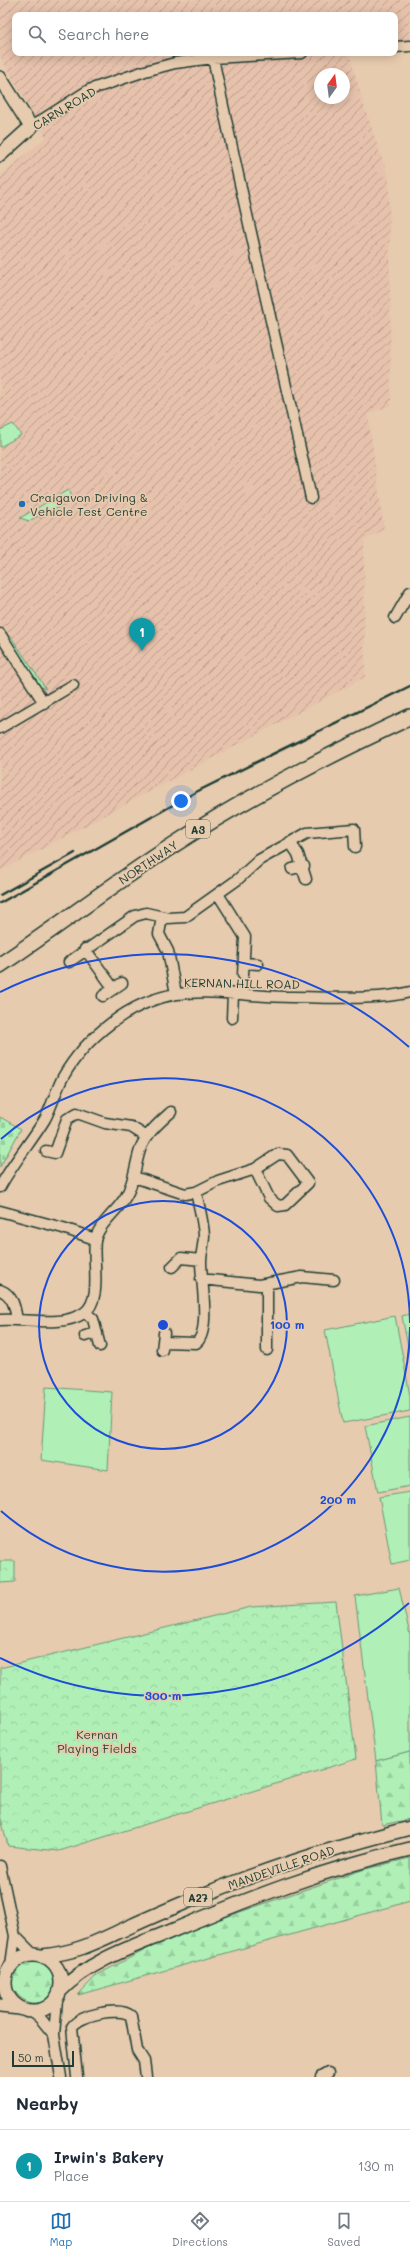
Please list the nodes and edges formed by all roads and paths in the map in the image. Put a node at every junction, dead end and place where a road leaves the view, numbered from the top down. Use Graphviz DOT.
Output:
graph roads {
  1 [pos="410,46"];
  2 [pos="398,47"];
  3 [pos="249,56"];
  4 [pos="213,58"];
  5 [pos="0,78"];
  6 [pos="31,127"];
  7 [pos="0,155"];
  8 [pos="311,498"];
  9 [pos="408,599"];
  10 [pos="395,618"];
  11 [pos="0,634"];
  12 [pos="73,685"];
  13 [pos="44,703"];
  14 [pos="410,717"];
  15 [pos="0,728"];
  16 [pos="290,842"];
  17 [pos="355,847"];
  18 [pos="304,866"];
  19 [pos="292,869"];
  20 [pos="306,879"];
  21 [pos="218,894"];
  22 [pos="162,917"];
  23 [pos="85,949"];
  24 [pos="69,962"];
  25 [pos="245,963"];
  26 [pos="258,964"];
  27 [pos="0,965"];
  28 [pos="243,975"];
  29 [pos="410,992"];
  30 [pos="176,994"];
  31 [pos="233,994"];
  32 [pos="103,996"];
  33 [pos="232,1018"];
  34 [pos="170,1112"];
  35 [pos="147,1137"];
  36 [pos="46,1151"];
  37 [pos="255,1169"];
  38 [pos="134,1177"];
  39 [pos="0,1187"];
  40 [pos="196,1192"];
  41 [pos="0,1211"];
  42 [pos="95,1239"];
  43 [pos="201,1260"];
  44 [pos="171,1269"];
  45 [pos="201,1279"];
  46 [pos="334,1280"];
  47 [pos="267,1284"];
  48 [pos="0,1290"];
  49 [pos="85,1312"];
  50 [pos="0,1320"];
  51 [pos="17,1320"];
  52 [pos="97,1333"];
  53 [pos="84,1336"];
  54 [pos="163,1342"];
  55 [pos="100,1346"];
  56 [pos="267,1350"];
  57 [pos="410,1828"];
  58 [pos="410,1849"];
  59 [pos="0,1866"];
  60 [pos="14,1936"];
  61 [pos="38,1955"];
  62 [pos="11,1965"];
  63 [pos="2,1983"];
  64 [pos="58,1995"];
  65 [pos="0,2006"];
  66 [pos="26,2009"];
  67 [pos="54,2035"];
  68 [pos="62,2077"];
  69 [pos="77,2077"];
  70 [pos="146,2077"];
  1 -- 2 [label="street"];
  3 -- 4 [label="street, CARN ROAD"];
  4 -- 6 [label="street, CARN ROAD"];
  4 -- 8 [label="street"];
  5 -- 6 [label="main road"];
  6 -- 7 [label="main road, CARN ROAD"];
  9 -- 10 [label="street"];
  11 -- 13 [label="street"];
  12 -- 13 [label="street"];
  13 -- 15 [label="street"];
  14 -- 27 [label="highway, NORTHWAY / A3"];
  16 -- 17 [label="street"];
  16 -- 18 [label="street"];
  16 -- 21 [label="street"];
  18 -- 19 [label="street"];
  18 -- 20 [label="street"];
  21 -- 22 [label="street"];
  21 -- 25 [label="street"];
  22 -- 23 [label="street"];
  22 -- 30 [label="street"];
  23 -- 24 [label="street"];
  23 -- 32 [label="street"];
  25 -- 26 [label="street"];
  25 -- 28 [label="street"];
  29 -- 31 [label="street, KERNAN HILL ROAD"];
  30 -- 31 [label="street, KERNAN HILL ROAD"];
  30 -- 39 [label="street, KERNAN HILL ROAD"];
  31 -- 33 [label="street"];
  34 -- 35 [label="street"];
  35 -- 36 [label="street"];
  35 -- 38 [label="street"];
  37 -- 37 [label="street"];
  37 -- 40 [label="street"];
  38 -- 40 [label="street"];
  38 -- 42 [label="street"];
  40 -- 43 [label="street"];
  41 -- 42 [label="street"];
  42 -- 49 [label="street"];
  43 -- 44 [label="street"];
  43 -- 45 [label="street"];
  45 -- 47 [label="street"];
  45 -- 54 [label="street"];
  46 -- 47 [label="street"];
  47 -- 56 [label="street"];
  48 -- 51 [label="street"];
  49 -- 51 [label="street"];
  49 -- 52 [label="street"];
  50 -- 51 [label="street"];
  52 -- 53 [label="street"];
  52 -- 55 [label="street"];
  57 -- 61 [label="main road, MANDEVILLE ROAD / A27"];
  58 -- 64 [label="main road, MANDEVILLE ROAD / A27"];
  59 -- 60 [label="street"];
  60 -- 61 [label="street"];
  60 -- 62 [label="street"];
  61 -- 62 [label="main road, A27"];
  61 -- 64 [label="main road"];
  62 -- 63 [label="main road"];
  63 -- 66 [label="main road"];
  64 -- 66 [label="main road, A27"];
  64 -- 67 [label="street"];
  65 -- 66 [label="main road, A27"];
  66 -- 67 [label="street"];
  67 -- 68 [label="street"];
  69 -- 70 [label="street"];
}
